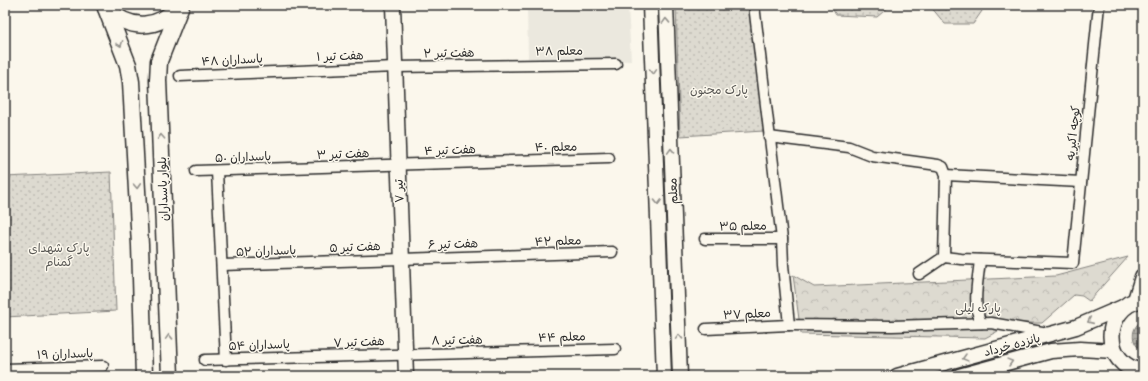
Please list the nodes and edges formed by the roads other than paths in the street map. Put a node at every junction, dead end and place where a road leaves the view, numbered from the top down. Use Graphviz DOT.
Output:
graph roads {
  1 [pos="181,5"];
  2 [pos="393,5"];
  3 [pos="650,5"];
  4 [pos="666,5"];
  5 [pos="754,5"];
  6 [pos="1100,5"];
  7 [pos="105,6"];
  8 [pos="616,64"];
  9 [pos="502,65"];
  10 [pos="395,67"];
  11 [pos="286,71"];
  12 [pos="180,76"];
  13 [pos="770,137"];
  14 [pos="609,158"];
  15 [pos="504,161"];
  16 [pos="398,165"];
  17 [pos="290,169"];
  18 [pos="196,171"];
  19 [pos="217,171"];
  20 [pos="946,175"];
  21 [pos="1081,182"];
  22 [pos="782,239"];
  23 [pos="705,240"];
  24 [pos="612,252"];
  25 [pos="505,255"];
  26 [pos="944,257"];
  27 [pos="402,258"];
  28 [pos="980,260"];
  29 [pos="310,262"];
  30 [pos="222,265"];
  31 [pos="919,274"];
  32 [pos="1143,277"];
  33 [pos="1135,301"];
  34 [pos="981,323"];
  35 [pos="789,325"];
  36 [pos="706,329"];
  37 [pos="1052,334"];
  38 [pos="616,349"];
  39 [pos="509,352"];
  40 [pos="405,354"];
  41 [pos="314,357"];
  42 [pos="205,360"];
  43 [pos="226,360"];
  44 [pos="1119,363"];
  45 [pos="103,366"];
  46 [pos="5,369"];
  47 [pos="1143,372"];
  48 [pos="144,376"];
  49 [pos="170,376"];
  50 [pos="406,376"];
  51 [pos="664,376"];
  52 [pos="680,376"];
  53 [pos="897,376"];
  54 [pos="959,376"];
  1 -- 7 [label="main road"];
  49 -- 1 [label="main road, بلوار پاسداران, one-way"];
  2 -- 10 [label="main road, ۷ تیر"];
  3 -- 51 [label="main road, معلم, one-way"];
  52 -- 4 [label="main road, معلم, one-way"];
  5 -- 13 [label="street"];
  6 -- 21 [label="street, کوچه اکبریه"];
  7 -- 48 [label="main road, one-way"];
  8 -- 9 [label="street, معلم ۳۸"];
  9 -- 10 [label="street, هفت تیر ۲"];
  10 -- 11 [label="street, هفت تیر ۱"];
  10 -- 16 [label="main road, ۷ تیر"];
  11 -- 12 [label="street, پاسداران ۴۸"];
  13 -- 20 [label="street"];
  13 -- 22 [label="street"];
  14 -- 15 [label="street, معلم ۴۰"];
  15 -- 16 [label="street, هفت تیر ۴"];
  16 -- 17 [label="street, هفت تیر ۳"];
  16 -- 27 [label="main road, ۷ تیر"];
  17 -- 19 [label="street, پاسداران ۵۰"];
  18 -- 19 [label="street, پاسداران ۵۰"];
  19 -- 30 [label="street"];
  20 -- 21 [label="street"];
  20 -- 26 [label="street"];
  21 -- 28 [label="street, کوچه اکبریه"];
  22 -- 23 [label="street, معلم ۳۵"];
  22 -- 35 [label="street"];
  24 -- 25 [label="street, معلم ۴۲"];
  25 -- 27 [label="street, هفت تیر ۶"];
  26 -- 28 [label="street"];
  26 -- 31 [label="street"];
  27 -- 29 [label="street, هفت تیر ۵"];
  27 -- 40 [label="main road, ۷ تیر"];
  28 -- 34 [label="street"];
  29 -- 30 [label="street, پاسداران ۵۲"];
  30 -- 43 [label="street"];
  32 -- 33 [label="main road"];
  33 -- 37 [label="main road, پانزده خرداد, one-way"];
  33 -- 44 [label="main road"];
  34 -- 35 [label="street, معلم ۳۷"];
  34 -- 37 [label="street, معلم ۳۷"];
  35 -- 36 [label="street, معلم ۳۷"];
  37 -- 53 [label="main road, پانزده خرداد, one-way"];
  38 -- 39 [label="street, معلم ۴۴"];
  39 -- 40 [label="street, هفت تیر ۸"];
  40 -- 41 [label="street, هفت تیر ۷"];
  40 -- 50 [label="main road, ۷ تیر"];
  41 -- 43 [label="street, پاسداران ۵۴"];
  42 -- 43 [label="street, پاسداران ۵۴"];
  44 -- 47 [label="main road"];
  54 -- 44 [label="main road, پانزده خرداد, one-way"];
  45 -- 46 [label="street, پاسداران ۱۹"];
}
